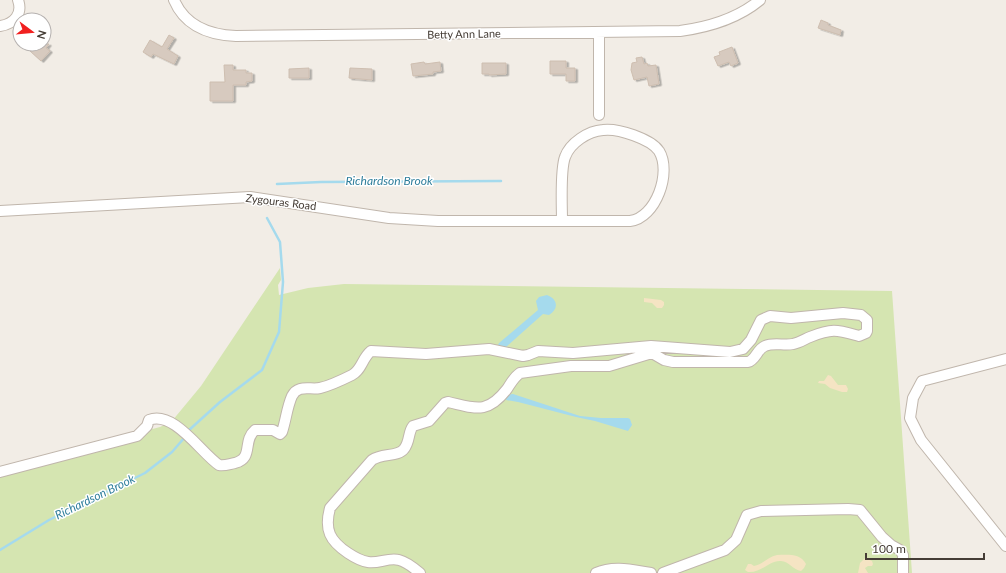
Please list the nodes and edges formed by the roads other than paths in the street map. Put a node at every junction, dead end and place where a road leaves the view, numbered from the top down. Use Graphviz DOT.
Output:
graph roads {
  1 [pos="18,0"];
  2 [pos="174,0"];
  3 [pos="760,0"];
  4 [pos="0,26"];
  5 [pos="599,32"];
  6 [pos="599,115"];
  7 [pos="0,211"];
  8 [pos="562,221"];
  9 [pos="1006,359"];
  10 [pos="0,472"];
  11 [pos="1006,546"];
  12 [pos="420,573"];
  13 [pos="596,573"];
  14 [pos="651,573"];
  15 [pos="663,573"];
  16 [pos="903,573"];
  1 -- 4 [label="street"];
  2 -- 5 [label="street, Betty Ann Lane"];
  3 -- 5 [label="street, Betty Ann Lane"];
  5 -- 6 [label="street"];
  7 -- 8 [label="street, Zygouras Road"];
  8 -- 8 [label="street, Zygouras Road"];
  9 -- 11 [label="street"];
  10 -- 12 [label="street"];
  13 -- 14 [label="street"];
  15 -- 16 [label="street"];
}
